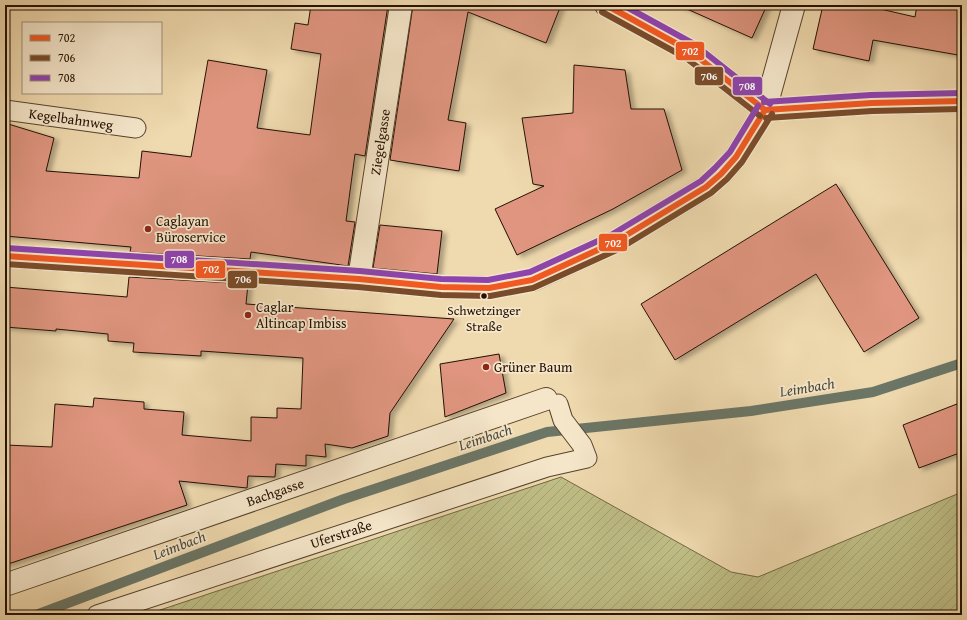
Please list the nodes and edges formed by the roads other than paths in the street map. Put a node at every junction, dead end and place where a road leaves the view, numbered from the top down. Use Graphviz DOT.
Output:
graph roads {
  1 [pos="401,5"];
  2 [pos="606,5"];
  3 [pos="794,5"];
  4 [pos="962,101"];
  5 [pos="5,110"];
  6 [pos="765,110"];
  7 [pos="136,128"];
  8 [pos="5,256"];
  9 [pos="359,279"];
  10 [pos="556,408"];
  11 [pos="5,584"];
  12 [pos="97,615"];
  1 -- 9 [label="street, Ziegelgasse"];
  2 -- 6 [label="street"];
  3 -- 6 [label="street"];
  4 -- 6 [label="street"];
  5 -- 7 [label="lane, Kegelbahnweg"];
  6 -- 9 [label="street"];
  8 -- 9 [label="street"];
  10 -- 11 [label="street, Bachgasse"];
  10 -- 12 [label="lane, Uferstraße"];
}
